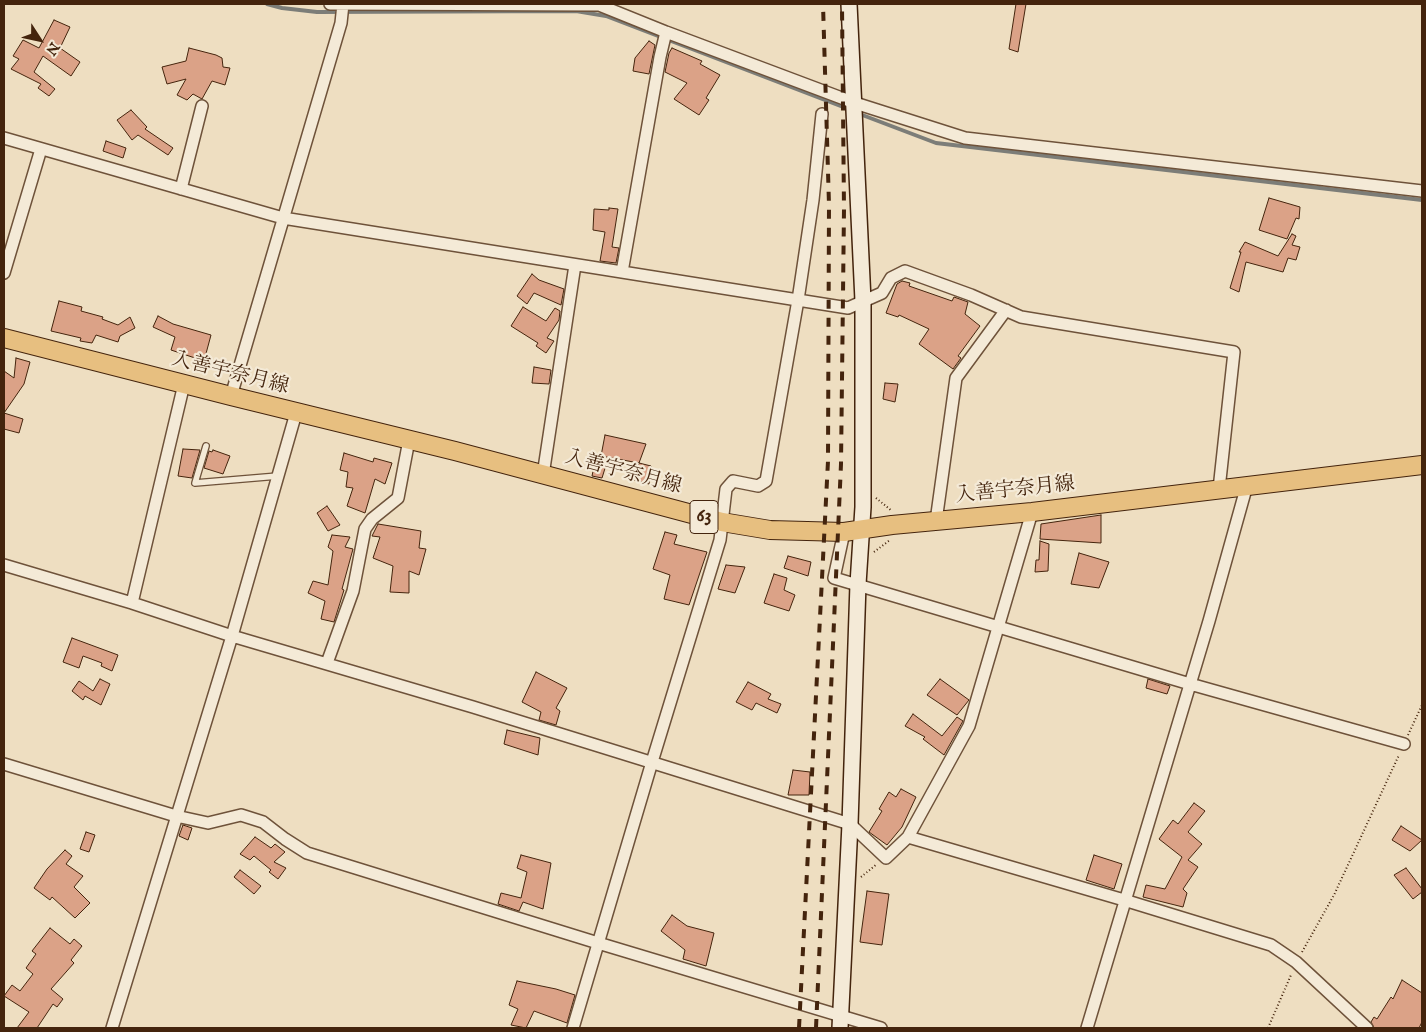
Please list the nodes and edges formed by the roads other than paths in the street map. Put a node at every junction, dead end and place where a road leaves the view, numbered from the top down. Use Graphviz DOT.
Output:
graph roads {
  1 [pos="330,4"];
  2 [pos="343,4"];
  3 [pos="849,4"];
  4 [pos="666,32"];
  5 [pos="854,103"];
  6 [pos="202,106"];
  7 [pos="822,114"];
  8 [pos="4,138"];
  9 [pos="41,149"];
  10 [pos="181,189"];
  11 [pos="1422,191"];
  12 [pos="283,218"];
  13 [pos="576,265"];
  14 [pos="4,272"];
  15 [pos="622,272"];
  16 [pos="798,300"];
  17 [pos="862,301"];
  18 [pos="1006,310"];
  19 [pos="4,338"];
  20 [pos="184,384"];
  21 [pos="231,396"];
  22 [pos="296,413"];
  23 [pos="409,440"];
  24 [pos="206,446"];
  25 [pos="1422,465"];
  26 [pos="543,475"];
  27 [pos="278,476"];
  28 [pos="1247,485"];
  29 [pos="1219,489"];
  30 [pos="1032,512"];
  31 [pos="936,521"];
  32 [pos="722,522"];
  33 [pos="862,529"];
  34 [pos="844,532"];
  35 [pos="4,565"];
  36 [pos="858,584"];
  37 [pos="132,603"];
  38 [pos="997,627"];
  39 [pos="232,636"];
  40 [pos="327,663"];
  41 [pos="1190,684"];
  42 [pos="1404,744"];
  43 [pos="652,762"];
  44 [pos="4,764"];
  45 [pos="176,816"];
  46 [pos="850,824"];
  47 [pos="908,837"];
  48 [pos="1124,900"];
  49 [pos="598,943"];
  50 [pos="840,1022"];
  51 [pos="112,1028"];
  52 [pos="573,1028"];
  53 [pos="881,1028"];
  54 [pos="1087,1028"];
  55 [pos="1367,1028"];
  1 -- 2 [label="street"];
  2 -- 4 [label="street"];
  2 -- 12 [label="street"];
  3 -- 5 [label="street"];
  4 -- 5 [label="street"];
  4 -- 15 [label="street"];
  5 -- 11 [label="street"];
  5 -- 17 [label="street"];
  6 -- 10 [label="street"];
  7 -- 16 [label="street"];
  8 -- 9 [label="street"];
  9 -- 10 [label="street"];
  9 -- 14 [label="street"];
  10 -- 12 [label="street"];
  12 -- 13 [label="street"];
  12 -- 21 [label="street"];
  13 -- 15 [label="street"];
  13 -- 26 [label="street"];
  15 -- 16 [label="street"];
  16 -- 17 [label="street"];
  16 -- 32 [label="street"];
  17 -- 18 [label="street"];
  17 -- 33 [label="street"];
  18 -- 29 [label="street"];
  18 -- 31 [label="street"];
  19 -- 20 [label="main road, 入善宇奈月線 / 63"];
  20 -- 21 [label="main road, 入善宇奈月線 / 63"];
  20 -- 37 [label="street"];
  21 -- 22 [label="main road, 入善宇奈月線 / 63"];
  22 -- 23 [label="main road, 入善宇奈月線 / 63"];
  22 -- 27 [label="street"];
  23 -- 26 [label="main road, 入善宇奈月線 / 63"];
  23 -- 40 [label="street"];
  24 -- 27 [label="lane"];
  25 -- 28 [label="main road, 入善宇奈月線 / 63"];
  26 -- 32 [label="main road, 入善宇奈月線 / 63"];
  27 -- 39 [label="street"];
  28 -- 29 [label="main road, 入善宇奈月線 / 63"];
  28 -- 41 [label="street"];
  29 -- 30 [label="main road, 入善宇奈月線 / 63"];
  30 -- 31 [label="main road, 入善宇奈月線 / 63"];
  30 -- 38 [label="street"];
  31 -- 33 [label="main road, 入善宇奈月線 / 63"];
  32 -- 34 [label="main road, 入善宇奈月線 / 63"];
  32 -- 43 [label="street"];
  33 -- 34 [label="main road, 入善宇奈月線 / 63"];
  33 -- 36 [label="street"];
  34 -- 36 [label="street"];
  35 -- 37 [label="street"];
  36 -- 38 [label="street"];
  36 -- 46 [label="street"];
  37 -- 39 [label="street"];
  38 -- 41 [label="street"];
  38 -- 47 [label="street"];
  39 -- 40 [label="street"];
  39 -- 45 [label="street"];
  40 -- 43 [label="street"];
  41 -- 42 [label="street"];
  41 -- 48 [label="street"];
  43 -- 46 [label="street"];
  43 -- 49 [label="street"];
  44 -- 45 [label="street"];
  45 -- 49 [label="street"];
  45 -- 51 [label="street"];
  46 -- 47 [label="street"];
  46 -- 50 [label="street"];
  47 -- 48 [label="street"];
  48 -- 54 [label="street"];
  48 -- 55 [label="street"];
  49 -- 50 [label="street"];
  49 -- 52 [label="street"];
  50 -- 53 [label="street"];
}
